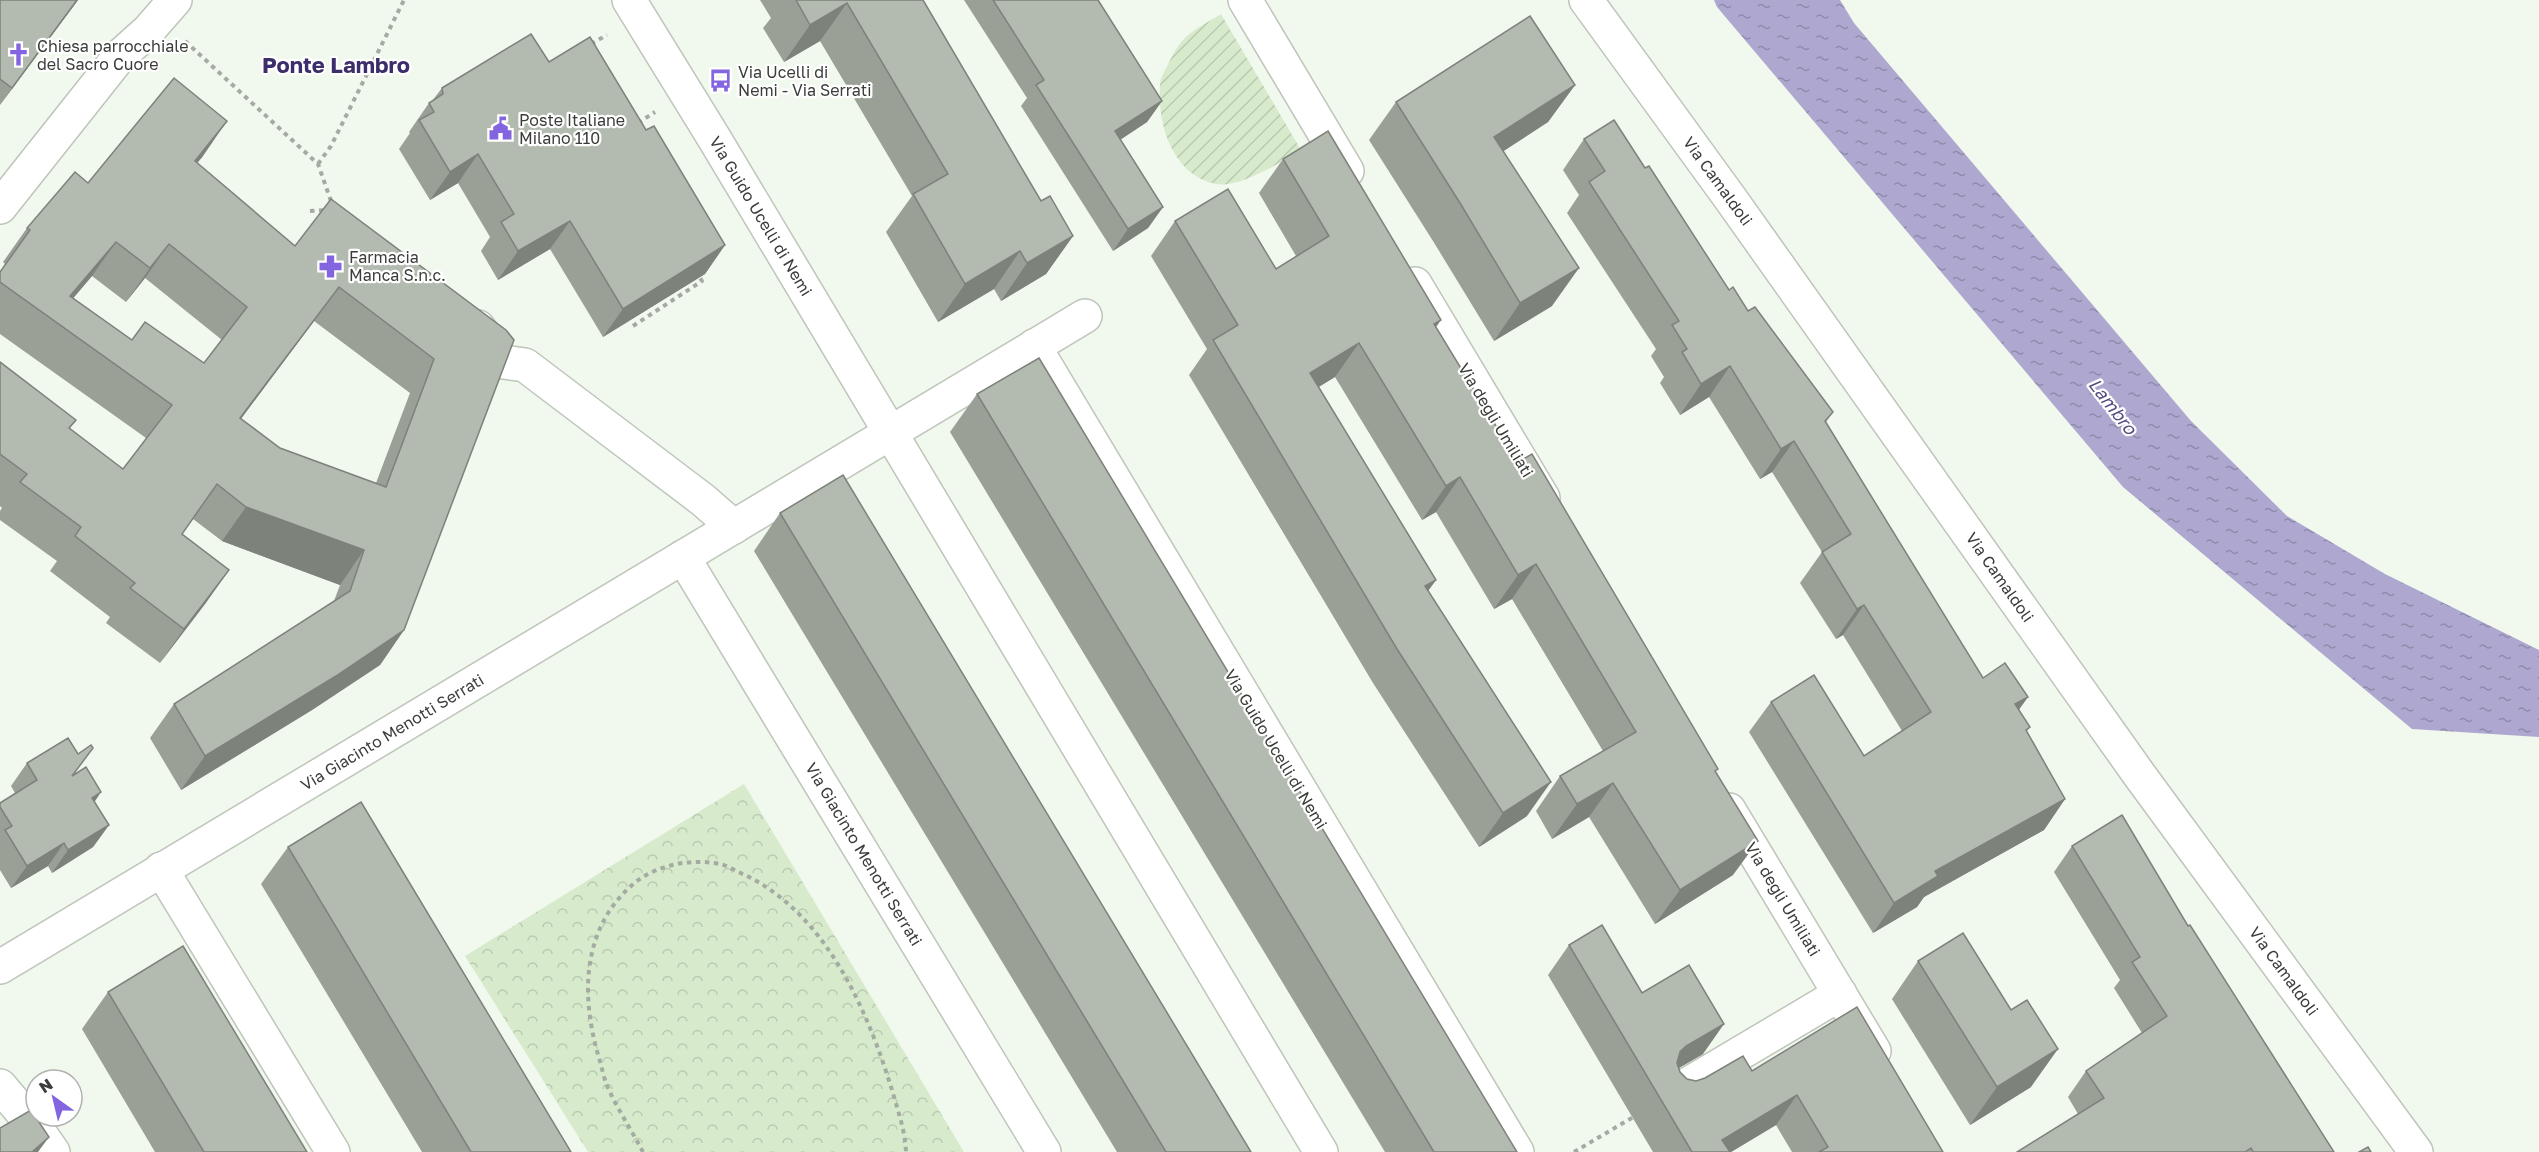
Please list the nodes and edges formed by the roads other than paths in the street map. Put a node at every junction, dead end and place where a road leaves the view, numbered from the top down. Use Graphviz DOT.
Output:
graph roads {
  1 [pos="175,0"];
  2 [pos="629,0"];
  3 [pos="1245,0"];
  4 [pos="1586,0"];
  5 [pos="1360,193"];
  6 [pos="0,207"];
  7 [pos="1403,263"];
  8 [pos="464,307"];
  9 [pos="1085,316"];
  10 [pos="1034,346"];
  11 [pos="890,432"];
  12 [pos="1555,519"];
  13 [pos="734,527"];
  14 [pos="683,557"];
  15 [pos="1715,786"];
  16 [pos="161,870"];
  17 [pos="0,967"];
  18 [pos="1840,994"];
  19 [pos="1888,1073"];
  20 [pos="0,1086"];
  21 [pos="1675,1092"];
  22 [pos="53,1152"];
  23 [pos="333,1152"];
  24 [pos="1044,1152"];
  25 [pos="1322,1152"];
  26 [pos="1517,1152"];
  27 [pos="2416,1152"];
  1 -- 6 [label="street"];
  2 -- 11 [label="street, Via Guido Ucelli di Nemi"];
  3 -- 5 [label="street"];
  4 -- 27 [label="street, Via Camaldoli"];
  7 -- 12 [label="street, Via degli Umiliati"];
  8 -- 13 [label="street"];
  9 -- 10 [label="street"];
  10 -- 11 [label="street"];
  10 -- 26 [label="street, Via Guido Ucelli di Nemi"];
  11 -- 13 [label="street, Via Giacinto Menotti Serrati"];
  11 -- 25 [label="street, Via Guido Ucelli di Nemi"];
  13 -- 14 [label="street, Via Giacinto Menotti Serrati"];
  14 -- 16 [label="street, Via Giacinto Menotti Serrati"];
  14 -- 24 [label="street, Via Giacinto Menotti Serrati"];
  15 -- 18 [label="street, Via degli Umiliati"];
  16 -- 17 [label="street, Via Giacinto Menotti Serrati"];
  16 -- 23 [label="street"];
  18 -- 19 [label="street, Via degli Umiliati"];
  18 -- 21 [label="street"];
  20 -- 22 [label="street"];
}
